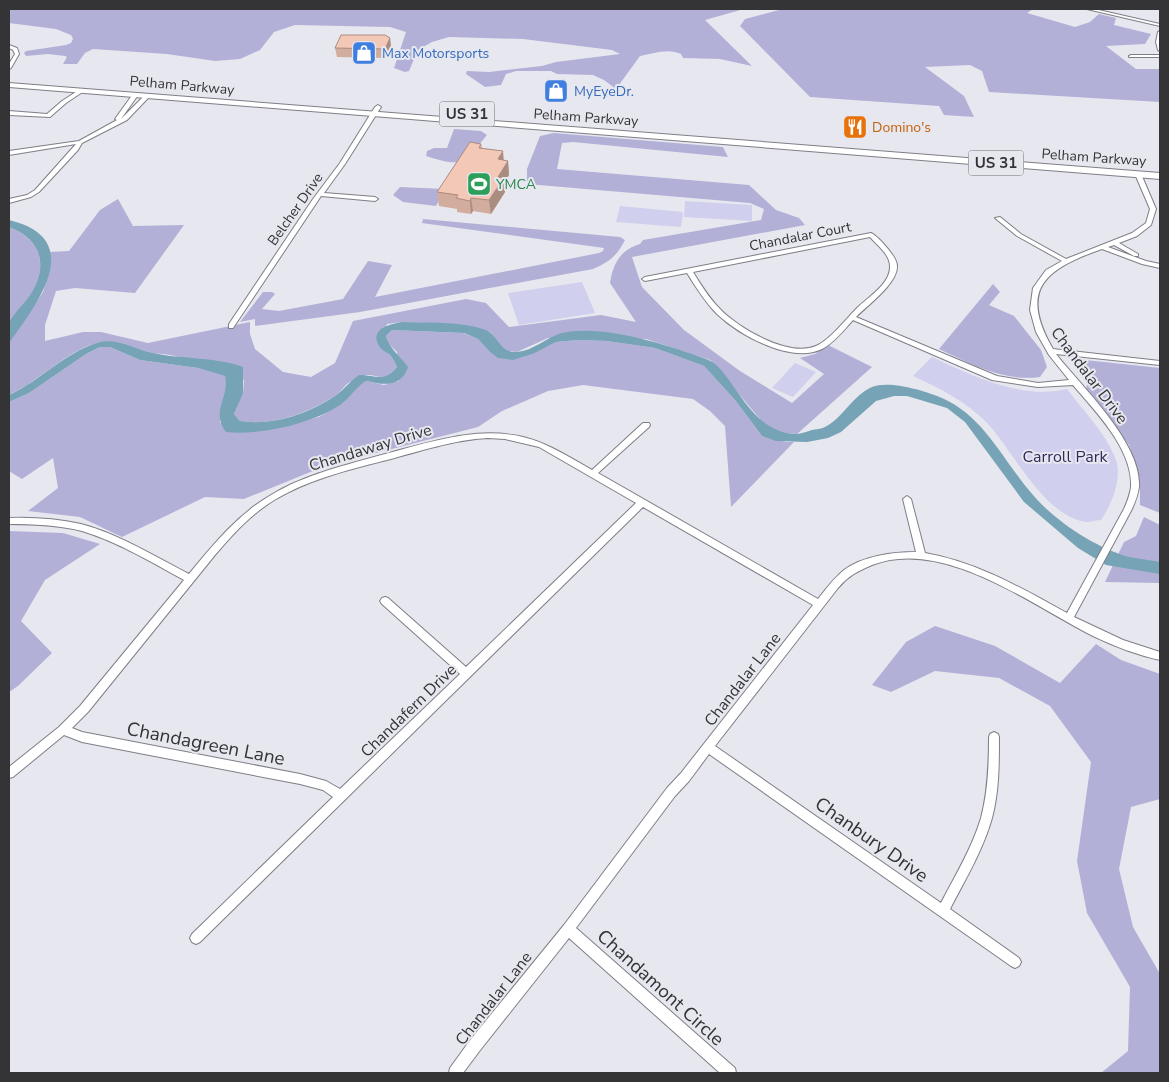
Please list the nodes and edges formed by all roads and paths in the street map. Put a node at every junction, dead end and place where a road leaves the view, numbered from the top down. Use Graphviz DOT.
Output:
graph roads {
  1 [pos="1089,9"];
  2 [pos="1160,25"];
  3 [pos="1160,32"];
  4 [pos="9,46"];
  5 [pos="1160,50"];
  6 [pos="1131,56"];
  7 [pos="1160,56"];
  8 [pos="9,68"];
  9 [pos="9,78"];
  10 [pos="9,85"];
  11 [pos="81,91"];
  12 [pos="141,93"];
  13 [pos="375,110"];
  14 [pos="9,113"];
  15 [pos="117,122"];
  16 [pos="80,142"];
  17 [pos="16,152"];
  18 [pos="9,153"];
  19 [pos="9,161"];
  20 [pos="1160,168"];
  21 [pos="1135,170"];
  22 [pos="1160,176"];
  23 [pos="320,194"];
  24 [pos="375,199"];
  25 [pos="9,201"];
  26 [pos="998,218"];
  27 [pos="1113,242"];
  28 [pos="1101,247"];
  29 [pos="1066,261"];
  30 [pos="1160,265"];
  31 [pos="689,271"];
  32 [pos="645,279"];
  33 [pos="852,317"];
  34 [pos="231,326"];
  35 [pos="1051,351"];
  36 [pos="1160,363"];
  37 [pos="1076,382"];
  38 [pos="646,425"];
  39 [pos="592,474"];
  40 [pos="907,499"];
  41 [pos="641,503"];
  42 [pos="9,521"];
  43 [pos="921,556"];
  44 [pos="191,579"];
  45 [pos="385,601"];
  46 [pos="819,604"];
  47 [pos="1069,618"];
  48 [pos="1160,656"];
  49 [pos="467,674"];
  50 [pos="63,730"];
  51 [pos="994,737"];
  52 [pos="708,747"];
  53 [pos="9,773"];
  54 [pos="341,796"];
  55 [pos="943,910"];
  56 [pos="568,929"];
  57 [pos="196,938"];
  58 [pos="1015,962"];
  59 [pos="455,1073"];
  60 [pos="730,1073"];
  1 -- 2 [label="street"];
  3 -- 5 [label="street"];
  4 -- 8 [label="street"];
  6 -- 7 [label="street"];
  9 -- 12 [label="main road, Pelham Parkway / US 31"];
  10 -- 11 [label="main road, Pelham Parkway / US 31"];
  11 -- 12 [label="main road, Pelham Parkway / US 31"];
  11 -- 14 [label="street"];
  12 -- 13 [label="main road, Pelham Parkway / US 31"];
  12 -- 15 [label="street"];
  12 -- 15 [label="street"];
  13 -- 21 [label="main road, Pelham Parkway / US 31"];
  13 -- 23 [label="street, Belcher Drive"];
  15 -- 16 [label="street"];
  16 -- 17 [label="street"];
  16 -- 25 [label="street"];
  17 -- 18 [label="street"];
  17 -- 19 [label="street"];
  20 -- 21 [label="main road, Pelham Parkway / US 31"];
  21 -- 22 [label="main road, Pelham Parkway / US 31"];
  21 -- 27 [label="street, Chandalar Drive"];
  23 -- 24 [label="street"];
  23 -- 34 [label="street, Belcher Drive"];
  26 -- 29 [label="street"];
  27 -- 28 [label="street, Chandalar Drive"];
  27 -- 30 [label="street"];
  28 -- 29 [label="street, Chandalar Drive"];
  28 -- 30 [label="street"];
  29 -- 35 [label="street, Chandalar Drive"];
  31 -- 32 [label="street, Chandalar Court"];
  31 -- 33 [label="street, Chandalar Court"];
  31 -- 33 [label="street, Chandalar Court"];
  33 -- 37 [label="street"];
  35 -- 36 [label="street"];
  35 -- 37 [label="street, Chandalar Drive"];
  37 -- 47 [label="street, Chandalar Drive"];
  38 -- 39 [label="street"];
  39 -- 41 [label="street, Chandaway Drive"];
  39 -- 44 [label="street, Chandaway Drive"];
  40 -- 43 [label="street"];
  41 -- 46 [label="street, Chandaway Drive"];
  41 -- 49 [label="street, Chandafern Drive"];
  42 -- 44 [label="street"];
  43 -- 46 [label="street, Chandalar Lane"];
  43 -- 47 [label="street, Chandalar Lane"];
  44 -- 50 [label="street, Chandaway Drive"];
  45 -- 49 [label="street"];
  46 -- 52 [label="street, Chandalar Lane"];
  47 -- 48 [label="street, Chandalar Lane"];
  49 -- 54 [label="street, Chandafern Drive"];
  50 -- 53 [label="street, Chandaway Drive"];
  50 -- 54 [label="street, Chandagreen Lane"];
  51 -- 55 [label="street"];
  52 -- 55 [label="street, Chanbury Drive"];
  52 -- 56 [label="street, Chandalar Lane"];
  54 -- 57 [label="street, Chandafern Drive"];
  55 -- 58 [label="street, Chanbury Drive"];
  56 -- 59 [label="street, Chandalar Lane"];
  56 -- 60 [label="street, Chandamont Circle"];
}
